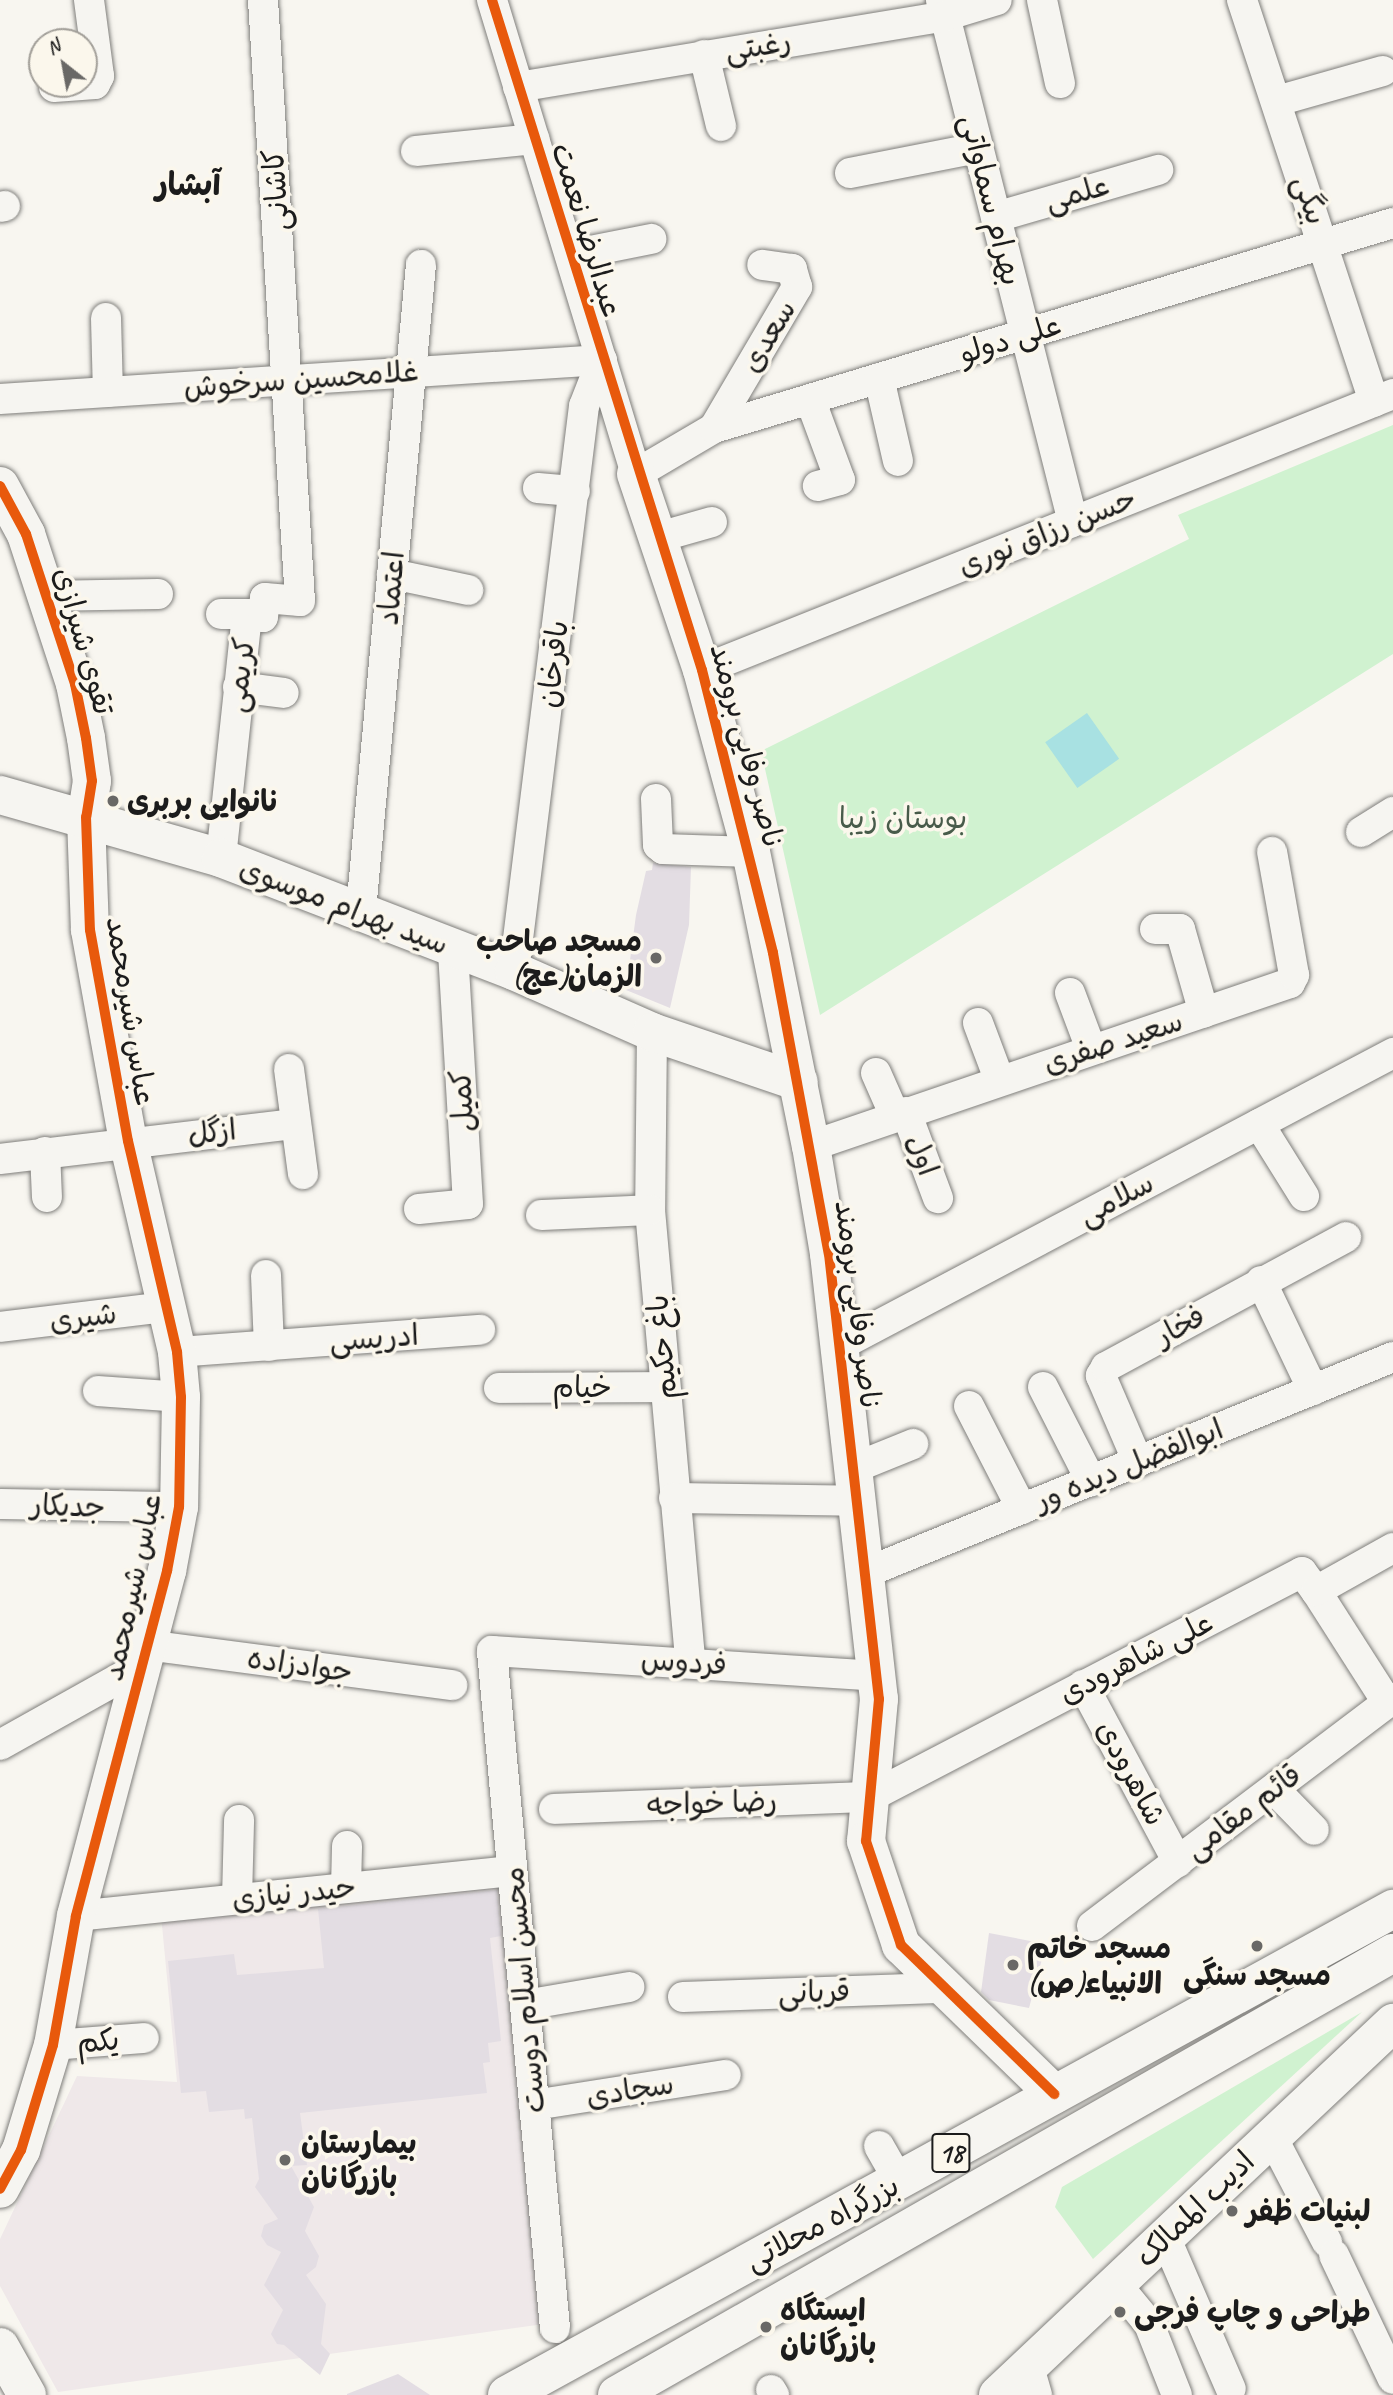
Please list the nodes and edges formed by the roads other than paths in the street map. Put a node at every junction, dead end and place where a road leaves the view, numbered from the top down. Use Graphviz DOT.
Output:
graph roads {
  1 [pos="89,0"];
  2 [pos="263,0"];
  3 [pos="492,0"];
  4 [pos="997,0"];
  5 [pos="1042,0"];
  6 [pos="1242,0"];
  7 [pos="943,8"];
  8 [pos="93,28"];
  9 [pos="704,55"];
  10 [pos="1383,71"];
  11 [pos="1060,83"];
  12 [pos="518,87"];
  13 [pos="1276,101"];
  14 [pos="721,126"];
  15 [pos="534,139"];
  16 [pos="978,148"];
  17 [pos="416,151"];
  18 [pos="1158,170"];
  19 [pos="850,173"];
  20 [pos="996,217"];
  21 [pos="1393,223"];
  22 [pos="652,239"];
  23 [pos="1324,244"];
  24 [pos="569,255"];
  25 [pos="421,265"];
  26 [pos="762,265"];
  27 [pos="106,318"];
  28 [pos="1025,334"];
  29 [pos="601,360"];
  30 [pos="411,371"];
  31 [pos="879,378"];
  32 [pos="289,380"];
  33 [pos="108,392"];
  34 [pos="1384,398"];
  35 [pos="0,399"];
  36 [pos="810,399"];
  37 [pos="714,428"];
  38 [pos="898,461"];
  39 [pos="636,474"];
  40 [pos="0,486"];
  41 [pos="818,486"];
  42 [pos="538,488"];
  43 [pos="575,491"];
  44 [pos="712,522"];
  45 [pos="1073,522"];
  46 [pos="659,537"];
  47 [pos="392,574"];
  48 [pos="468,590"];
  49 [pos="158,594"];
  50 [pos="45,596"];
  51 [pos="702,670"];
  52 [pos="238,687"];
  53 [pos="284,692"];
  54 [pos="0,795"];
  55 [pos="656,799"];
  56 [pos="1393,812"];
  57 [pos="86,817"];
  58 [pos="1361,832"];
  59 [pos="751,852"];
  60 [pos="1272,852"];
  61 [pos="221,858"];
  62 [pos="361,910"];
  63 [pos="1155,929"];
  64 [pos="453,948"];
  65 [pos="514,971"];
  66 [pos="1070,993"];
  67 [pos="1204,1013"];
  68 [pos="978,1023"];
  69 [pos="652,1032"];
  70 [pos="1091,1049"];
  71 [pos="1391,1063"];
  72 [pos="289,1069"];
  73 [pos="876,1073"];
  74 [pos="999,1079"];
  75 [pos="799,1082"];
  76 [pos="901,1114"];
  77 [pos="295,1124"];
  78 [pos="1259,1124"];
  79 [pos="128,1141"];
  80 [pos="811,1146"];
  81 [pos="45,1152"];
  82 [pos="0,1159"];
  83 [pos="303,1174"];
  84 [pos="47,1196"];
  85 [pos="1304,1196"];
  86 [pos="938,1198"];
  87 [pos="419,1209"];
  88 [pos="650,1210"];
  89 [pos="541,1215"];
  90 [pos="1346,1237"];
  91 [pos="266,1275"];
  92 [pos="1261,1281"];
  93 [pos="166,1307"];
  94 [pos="0,1327"];
  95 [pos="480,1330"];
  96 [pos="269,1346"];
  97 [pos="839,1346"];
  98 [pos="177,1352"];
  99 [pos="1393,1357"];
  100 [pos="665,1387"];
  101 [pos="1043,1387"];
  102 [pos="499,1388"];
  103 [pos="1313,1390"];
  104 [pos="98,1391"];
  105 [pos="181,1397"];
  106 [pos="969,1406"];
  107 [pos="913,1444"];
  108 [pos="1138,1462"];
  109 [pos="1091,1481"];
  110 [pos="856,1484"];
  111 [pos="674,1498"];
  112 [pos="0,1504"];
  113 [pos="179,1507"];
  114 [pos="1021,1509"];
  115 [pos="1393,1548"];
  116 [pos="865,1573"];
  117 [pos="1316,1591"];
  118 [pos="492,1651"];
  119 [pos="145,1655"];
  120 [pos="690,1662"];
  121 [pos="877,1676"];
  122 [pos="452,1685"];
  123 [pos="1083,1685"];
  124 [pos="1390,1700"];
  125 [pos="0,1745"];
  126 [pos="1274,1789"];
  127 [pos="870,1797"];
  128 [pos="554,1809"];
  129 [pos="239,1820"];
  130 [pos="1314,1830"];
  131 [pos="347,1846"];
  132 [pos="1178,1862"];
  133 [pos="513,1871"];
  134 [pos="346,1888"];
  135 [pos="237,1899"];
  136 [pos="1393,1909"];
  137 [pos="76,1916"];
  138 [pos="1092,1926"];
  139 [pos="1393,1953"];
  140 [pos="629,1987"];
  141 [pos="945,1988"];
  142 [pos="683,1997"];
  143 [pos="525,2005"];
  144 [pos="1393,2023"];
  145 [pos="144,2038"];
  146 [pos="53,2045"];
  147 [pos="726,2074"];
  148 [pos="1054,2094"];
  149 [pos="534,2105"];
  150 [pos="1271,2134"];
  151 [pos="879,2146"];
  152 [pos="899,2181"];
  153 [pos="0,2189"];
  154 [pos="1166,2239"];
  155 [pos="1117,2285"];
  156 [pos="643,2319"];
  157 [pos="555,2328"];
  158 [pos="0,2347"];
  159 [pos="668,2366"];
  160 [pos="1393,2379"];
  161 [pos="1033,2381"];
  162 [pos="1231,2389"];
  163 [pos="27,2395"];
  164 [pos="508,2395"];
  165 [pos="617,2395"];
  166 [pos="998,2395"];
  167 [pos="1177,2395"];
  1 -- 8 [label="street"];
  2 -- 32 [label="street, کاشانی"];
  3 -- 12 [label="street, عبدالرضا نعمت"];
  4 -- 7 [label="street, رغبتی"];
  5 -- 11 [label="street"];
  6 -- 13 [label="street, بیگی"];
  7 -- 9 [label="street, رغبتی"];
  7 -- 16 [label="street, بهرام سماواتی"];
  9 -- 12 [label="street, رغبتی"];
  9 -- 14 [label="street"];
  10 -- 13 [label="street"];
  12 -- 15 [label="street, عبدالرضا نعمت"];
  13 -- 23 [label="street, بیگی"];
  15 -- 17 [label="street"];
  15 -- 24 [label="street, عبدالرضا نعمت"];
  16 -- 19 [label="street"];
  16 -- 20 [label="street, بهرام سماواتی"];
  18 -- 20 [label="street, علمی"];
  20 -- 28 [label="street, بهرام سماواتی"];
  21 -- 23 [label="street, علی دولو"];
  22 -- 24 [label="street"];
  23 -- 28 [label="street, علی دولو"];
  23 -- 34 [label="street, بیگی"];
  24 -- 29 [label="street, عبدالرضا نعمت"];
  25 -- 30 [label="street, اعتماد"];
  26 -- 37 [label="street, سعدی"];
  27 -- 33 [label="street"];
  28 -- 31 [label="street, علی دولو"];
  28 -- 45 [label="street, بهرام سماواتی"];
  29 -- 30 [label="street, غلامحسین سرخوش"];
  29 -- 39 [label="street, عبدالرضا نعمت"];
  29 -- 43 [label="street, باقرخان"];
  30 -- 32 [label="street, غلامحسین سرخوش"];
  30 -- 47 [label="street, اعتماد"];
  31 -- 36 [label="street, علی دولو"];
  31 -- 38 [label="street"];
  32 -- 33 [label="street, غلامحسین سرخوش"];
  32 -- 52 [label="street, کریمی"];
  33 -- 35 [label="street, غلامحسین سرخوش"];
  34 -- 45 [label="street, حسن رزاق نوری"];
  36 -- 37 [label="street, علی دولو"];
  36 -- 41 [label="street"];
  37 -- 39 [label="street, علی دولو"];
  39 -- 46 [label="main road, ناصر وفایی برومند"];
  40 -- 50 [label="main road, تقوی شیرازی"];
  42 -- 43 [label="street"];
  43 -- 65 [label="street, باقرخان"];
  44 -- 46 [label="street"];
  45 -- 51 [label="street, حسن رزاق نوری"];
  46 -- 51 [label="main road, ناصر وفایی برومند"];
  47 -- 48 [label="street"];
  47 -- 62 [label="street, اعتماد"];
  49 -- 50 [label="street"];
  50 -- 57 [label="main road, تقوی شیرازی"];
  51 -- 59 [label="main road, ناصر وفایی برومند"];
  52 -- 53 [label="street"];
  52 -- 61 [label="street, کریمی"];
  54 -- 57 [label="main road, سید بهرام موسوی"];
  55 -- 59 [label="street"];
  56 -- 58 [label="street"];
  57 -- 61 [label="main road, سید بهرام موسوی"];
  57 -- 79 [label="main road, عباس شیرمحمد"];
  59 -- 75 [label="main road, ناصر وفایی برومند"];
  60 -- 67 [label="street, سعید صفری"];
  61 -- 62 [label="main road, سید بهرام موسوی"];
  62 -- 64 [label="main road, سید بهرام موسوی"];
  63 -- 67 [label="street"];
  64 -- 65 [label="main road, سید بهرام موسوی"];
  64 -- 87 [label="street, کمیل"];
  65 -- 69 [label="main road, سید بهرام موسوی"];
  66 -- 70 [label="street"];
  67 -- 70 [label="street, سعید صفری"];
  68 -- 74 [label="street"];
  69 -- 75 [label="main road, سید بهرام موسوی"];
  69 -- 88 [label="street, باغ حکیم"];
  70 -- 74 [label="street, سعید صفری"];
  71 -- 78 [label="street, سلامی"];
  72 -- 77 [label="street"];
  73 -- 76 [label="street, اول"];
  74 -- 76 [label="street, سعید صفری"];
  75 -- 80 [label="main road, ناصر وفایی برومند"];
  76 -- 80 [label="street, سعید صفری"];
  76 -- 86 [label="street, اول"];
  77 -- 79 [label="street, ازگل"];
  77 -- 83 [label="street"];
  78 -- 85 [label="street"];
  78 -- 97 [label="street, سلامی"];
  79 -- 81 [label="street, ازگل"];
  79 -- 93 [label="main road, عباس شیرمحمد"];
  80 -- 97 [label="main road, ناصر وفایی برومند"];
  81 -- 82 [label="street, ازگل"];
  81 -- 84 [label="street"];
  88 -- 89 [label="street"];
  88 -- 100 [label="street, باغ حکیم"];
  90 -- 92 [label="street, فخار"];
  91 -- 96 [label="street"];
  92 -- 103 [label="street"];
  92 -- 108 [label="street, فخار"];
  93 -- 94 [label="street, شیری"];
  93 -- 98 [label="main road, عباس شیرمحمد"];
  95 -- 96 [label="street, ادریسی"];
  96 -- 98 [label="street, ادریسی"];
  97 -- 110 [label="main road, ناصر وفایی برومند"];
  98 -- 105 [label="main road, عباس شیرمحمد"];
  99 -- 103 [label="street, ابوالفضل دیده ور"];
  100 -- 102 [label="street, خیام"];
  100 -- 111 [label="street, باغ حکیم"];
  101 -- 109 [label="street"];
  103 -- 108 [label="street, ابوالفضل دیده ور"];
  104 -- 105 [label="street"];
  105 -- 113 [label="main road, عباس شیرمحمد"];
  106 -- 114 [label="street"];
  107 -- 110 [label="street"];
  108 -- 109 [label="street, ابوالفضل دیده ور"];
  109 -- 114 [label="street, ابوالفضل دیده ور"];
  110 -- 111 [label="street"];
  110 -- 116 [label="main road, ناصر وفایی برومند"];
  111 -- 120 [label="street, باغ حکیم"];
  112 -- 113 [label="street, جدیکار"];
  113 -- 119 [label="main road, عباس شیرمحمد"];
  114 -- 116 [label="street, ابوالفضل دیده ور"];
  115 -- 117 [label="street"];
  116 -- 121 [label="main road, ناصر وفایی برومند"];
  117 -- 123 [label="street, علی شاهرودی"];
  117 -- 124 [label="street"];
  118 -- 120 [label="street, فردوس"];
  118 -- 133 [label="street, محسن اسلام دوست"];
  119 -- 122 [label="street, جوادزاده"];
  119 -- 125 [label="street"];
  119 -- 137 [label="main road, عباس شیرمحمد"];
  120 -- 121 [label="street, فردوس"];
  121 -- 127 [label="main road, ناصر وفایی برومند"];
  123 -- 127 [label="street, علی شاهرودی"];
  123 -- 132 [label="street, شاهرودی"];
  124 -- 126 [label="street, قائم مقامی"];
  126 -- 130 [label="street"];
  126 -- 132 [label="street, قائم مقامی"];
  127 -- 128 [label="street, رضا خواجه"];
  127 -- 141 [label="main road, ناصر وفایی برومند"];
  129 -- 135 [label="street"];
  131 -- 134 [label="street"];
  132 -- 138 [label="street, قائم مقامی"];
  133 -- 134 [label="street, حیدر نیازی"];
  133 -- 143 [label="street, محسن اسلام دوست"];
  134 -- 135 [label="street, حیدر نیازی"];
  135 -- 137 [label="street, حیدر نیازی"];
  136 -- 148 [label="main road, بزرگراه محلاتی / 18"];
  137 -- 146 [label="main road, عباس شیرمحمد"];
  139 -- 159 [label="main road, بزرگراه محلاتی / 18"];
  140 -- 143 [label="street"];
  141 -- 142 [label="street, قربانی"];
  141 -- 148 [label="main road, ناصر وفایی برومند"];
  143 -- 149 [label="street, محسن اسلام دوست"];
  144 -- 150 [label="main road, ادیب الممالک"];
  145 -- 146 [label="street, یکم"];
  146 -- 153 [label="main road, عباس شیرمحمد"];
  147 -- 149 [label="street, سجادی"];
  148 -- 152 [label="main road, بزرگراه محلاتی / 18"];
  149 -- 157 [label="street, محسن اسلام دوست"];
  150 -- 154 [label="main road, ادیب الممالک"];
  150 -- 160 [label="street"];
  151 -- 152 [label="street"];
  152 -- 156 [label="main road, بزرگراه محلاتی / 18"];
  154 -- 155 [label="main road, ادیب الممالک"];
  154 -- 162 [label="street"];
  155 -- 161 [label="main road, ادیب الممالک"];
  155 -- 167 [label="street"];
  156 -- 159 [label="main road"];
  156 -- 164 [label="main road, بزرگراه محلاتی / 18"];
  158 -- 163 [label="main road"];
  159 -- 165 [label="main road, بزرگراه محلاتی / 18"];
  161 -- 166 [label="main road, ادیب الممالک"];
}
